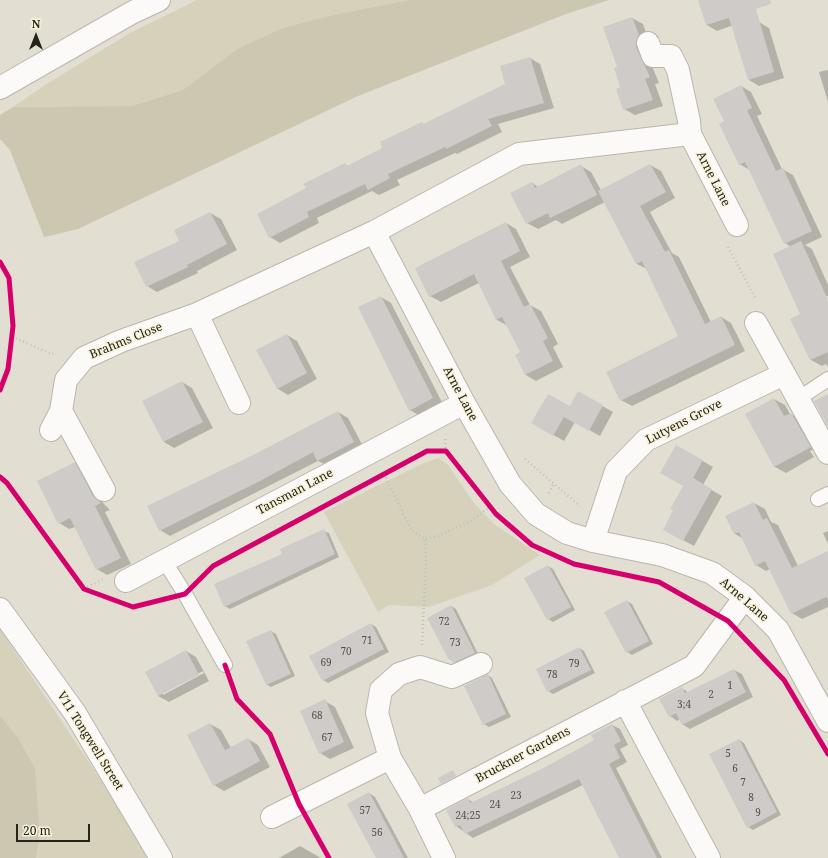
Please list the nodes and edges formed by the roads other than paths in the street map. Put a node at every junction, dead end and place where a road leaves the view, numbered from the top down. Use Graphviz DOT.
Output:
graph roads {
  1 [pos="159,0"];
  2 [pos="648,43"];
  3 [pos="0,88"];
  4 [pos="690,134"];
  5 [pos="736,225"];
  6 [pos="374,232"];
  7 [pos="197,314"];
  8 [pos="756,323"];
  9 [pos="784,374"];
  10 [pos="828,379"];
  11 [pos="798,398"];
  12 [pos="239,403"];
  13 [pos="464,403"];
  14 [pos="61,411"];
  15 [pos="50,430"];
  16 [pos="828,453"];
  17 [pos="104,490"];
  18 [pos="593,542"];
  19 [pos="165,562"];
  20 [pos="126,581"];
  21 [pos="745,597"];
  22 [pos="0,609"];
  23 [pos="481,664"];
  24 [pos="225,665"];
  25 [pos="624,701"];
  26 [pos="828,721"];
  27 [pos="390,758"];
  28 [pos="420,809"];
  29 [pos="272,817"];
  30 [pos="161,858"];
  31 [pos="444,858"];
  32 [pos="709,858"];
  1 -- 3 [label="street"];
  2 -- 4 [label="street, Arne Lane"];
  4 -- 5 [label="street, Arne Lane"];
  4 -- 6 [label="street"];
  6 -- 7 [label="street, Brahms Close"];
  6 -- 13 [label="street, Arne Lane"];
  7 -- 12 [label="street"];
  7 -- 14 [label="street, Brahms Close"];
  8 -- 9 [label="street"];
  9 -- 11 [label="street"];
  9 -- 18 [label="street, Lutyens Grove"];
  10 -- 11 [label="lane"];
  11 -- 16 [label="street"];
  13 -- 18 [label="street, Arne Lane"];
  13 -- 19 [label="street, Tansman Lane"];
  14 -- 15 [label="street"];
  14 -- 17 [label="street"];
  18 -- 21 [label="street, Arne Lane"];
  19 -- 20 [label="street, Tansman Lane"];
  19 -- 24 [label="lane"];
  21 -- 25 [label="street, Bruckner Gardens"];
  21 -- 26 [label="street, Arne Lane"];
  22 -- 30 [label="street, V11 Tongwell Street"];
  23 -- 27 [label="street"];
  25 -- 28 [label="street, Bruckner Gardens"];
  25 -- 32 [label="street"];
  27 -- 28 [label="street"];
  27 -- 29 [label="street"];
  28 -- 31 [label="street"];
}
